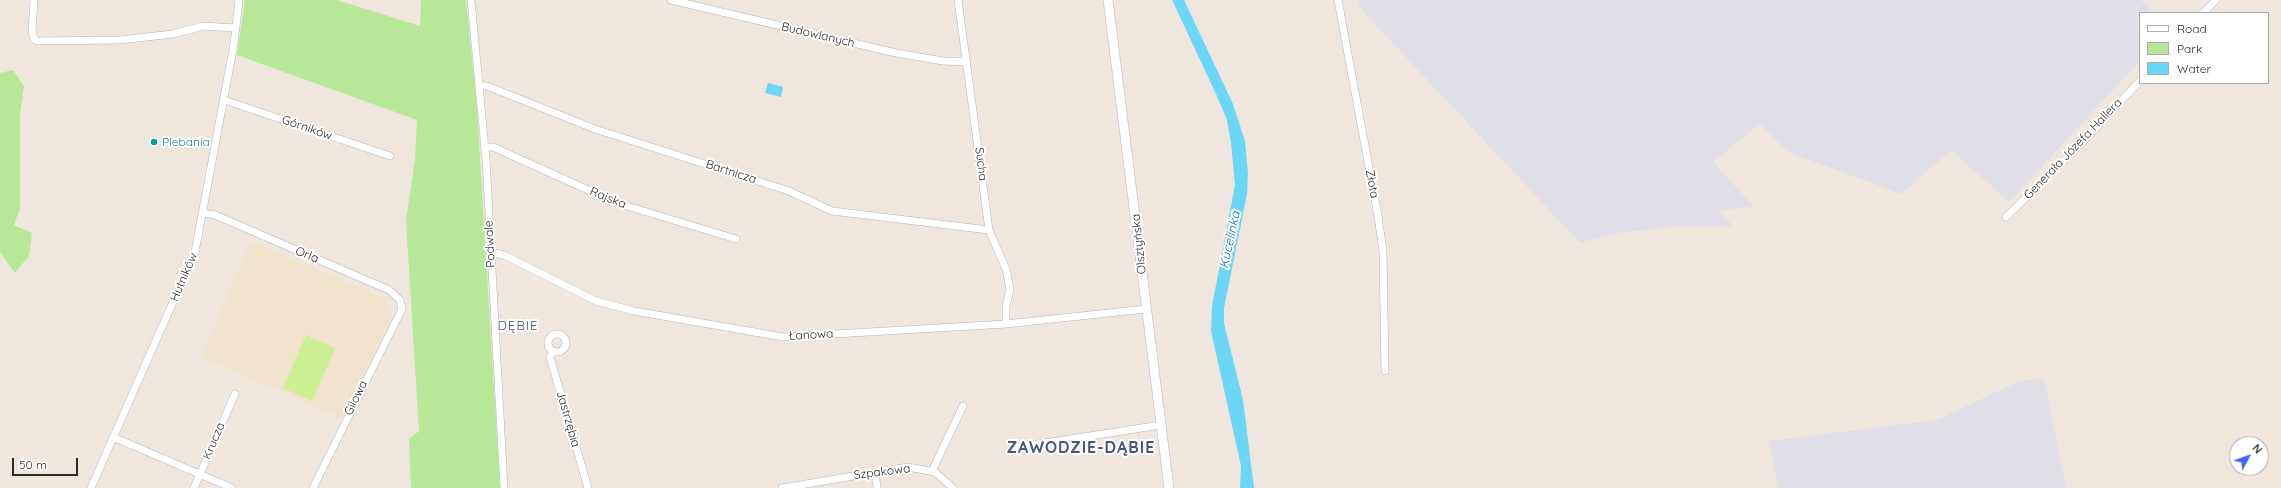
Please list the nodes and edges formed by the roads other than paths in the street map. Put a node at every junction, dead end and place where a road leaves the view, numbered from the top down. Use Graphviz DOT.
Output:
graph roads {
  1 [pos="34,0"];
  2 [pos="239,0"];
  3 [pos="471,0"];
  4 [pos="670,0"];
  5 [pos="958,0"];
  6 [pos="1108,0"];
  7 [pos="1338,0"];
  8 [pos="2216,0"];
  9 [pos="2205,12"];
  10 [pos="235,28"];
  11 [pos="967,62"];
  12 [pos="2139,82"];
  13 [pos="479,86"];
  14 [pos="224,100"];
  15 [pos="484,147"];
  16 [pos="390,156"];
  17 [pos="203,212"];
  18 [pos="2006,217"];
  19 [pos="989,230"];
  20 [pos="736,238"];
  21 [pos="490,252"];
  22 [pos="402,309"];
  23 [pos="1146,309"];
  24 [pos="1006,324"];
  25 [pos="553,351"];
  26 [pos="1385,371"];
  27 [pos="234,394"];
  28 [pos="963,406"];
  29 [pos="1161,425"];
  30 [pos="113,437"];
  31 [pos="1012,448"];
  32 [pos="932,471"];
  33 [pos="875,472"];
  34 [pos="200,474"];
  35 [pos="91,488"];
  36 [pos="194,488"];
  37 [pos="232,488"];
  38 [pos="313,488"];
  39 [pos="504,488"];
  40 [pos="588,488"];
  41 [pos="782,488"];
  42 [pos="877,488"];
  43 [pos="953,488"];
  44 [pos="1169,488"];
  1 -- 10 [label="street"];
  2 -- 10 [label="street, Hutników"];
  3 -- 13 [label="street, Podwale"];
  4 -- 11 [label="street, Budowlanych"];
  5 -- 11 [label="street, Sucha"];
  6 -- 23 [label="street, Olsztyńska"];
  7 -- 26 [label="street, Złota"];
  8 -- 9 [label="street"];
  10 -- 14 [label="street, Hutników"];
  11 -- 19 [label="street, Sucha"];
  12 -- 18 [label="street, Generała Józefa Hallera"];
  13 -- 15 [label="street, Podwale"];
  13 -- 19 [label="street, Bartnicza"];
  14 -- 16 [label="street, Górników"];
  14 -- 17 [label="street, Hutników"];
  15 -- 20 [label="street, Rajska"];
  15 -- 21 [label="street, Podwale"];
  17 -- 22 [label="street, Orla"];
  17 -- 30 [label="street, Hutników"];
  19 -- 24 [label="street, Sucha"];
  21 -- 24 [label="street, Łanowa"];
  21 -- 39 [label="street, Podwale"];
  22 -- 38 [label="street, Gilowa"];
  23 -- 24 [label="street, Łanowa"];
  23 -- 29 [label="street, Olsztyńska"];
  25 -- 40 [label="street, Jastrzębia"];
  27 -- 34 [label="street, Krucza"];
  28 -- 32 [label="street"];
  29 -- 31 [label="street"];
  29 -- 44 [label="street, Olsztyńska"];
  30 -- 34 [label="street"];
  30 -- 35 [label="street, Hutników"];
  32 -- 33 [label="street, Szpakowa"];
  32 -- 43 [label="street, Szpakowa"];
  33 -- 41 [label="street, Szpakowa"];
  33 -- 42 [label="street"];
  34 -- 36 [label="street, Krucza"];
  34 -- 37 [label="street"];
}
